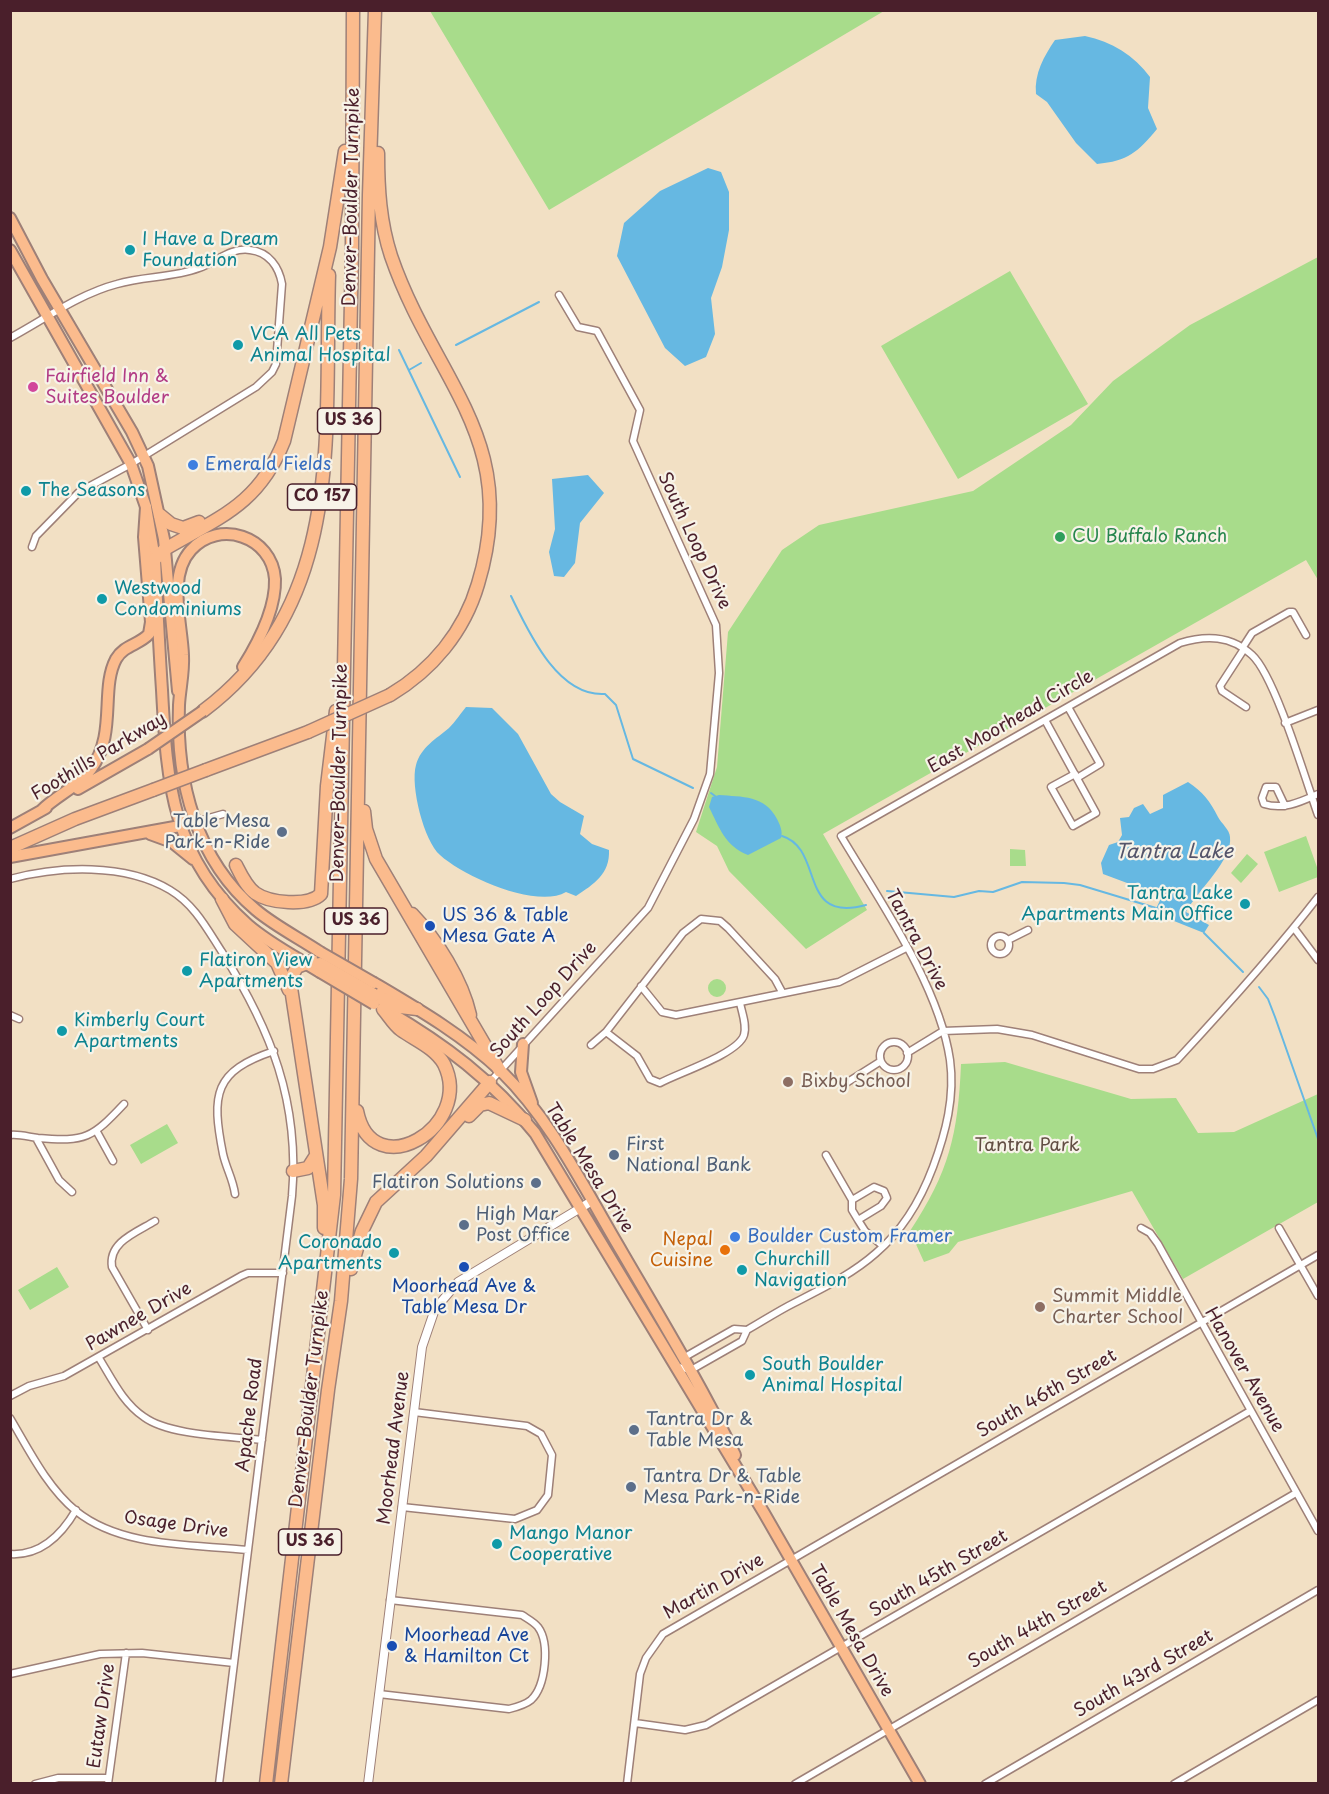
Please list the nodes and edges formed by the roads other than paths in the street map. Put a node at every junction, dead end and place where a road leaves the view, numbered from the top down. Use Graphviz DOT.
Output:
graph roads {
  1 [pos="375,10"];
  2 [pos="353,14"];
  3 [pos="373,76"];
  4 [pos="10,218"];
  5 [pos="330,246"];
  6 [pos="10,250"];
  7 [pos="559,295"];
  8 [pos="60,311"];
  9 [pos="48,316"];
  10 [pos="10,338"];
  11 [pos="144,456"];
  12 [pos="131,464"];
  13 [pos="146,507"];
  14 [pos="233,509"];
  15 [pos="160,515"];
  16 [pos="32,547"];
  17 [pos="165,549"];
  18 [pos="155,559"];
  19 [pos="1306,635"];
  20 [pos="345,647"];
  21 [pos="1243,648"];
  22 [pos="179,703"];
  23 [pos="1068,706"];
  24 [pos="1246,706"];
  25 [pos="1318,710"];
  26 [pos="203,711"];
  27 [pos="1045,720"];
  28 [pos="1285,723"];
  29 [pos="358,753"];
  30 [pos="1076,776"];
  31 [pos="1315,796"];
  32 [pos="1285,806"];
  33 [pos="42,810"];
  34 [pos="223,814"];
  35 [pos="1318,815"];
  36 [pos="195,822"];
  37 [pos="180,826"];
  38 [pos="10,828"];
  39 [pos="144,833"];
  40 [pos="841,836"];
  41 [pos="75,845"];
  42 [pos="10,848"];
  43 [pos="10,857"];
  44 [pos="195,860"];
  45 [pos="10,864"];
  46 [pos="236,865"];
  47 [pos="10,879"];
  48 [pos="239,894"];
  49 [pos="1318,897"];
  50 [pos="222,899"];
  51 [pos="1294,928"];
  52 [pos="1028,930"];
  53 [pos="1008,940"];
  54 [pos="906,948"];
  55 [pos="1318,960"];
  56 [pos="304,962"];
  57 [pos="320,963"];
  58 [pos="642,986"];
  59 [pos="782,992"];
  60 [pos="376,998"];
  61 [pos="292,999"];
  62 [pos="740,1003"];
  63 [pos="417,1009"];
  64 [pos="10,1015"];
  65 [pos="18,1019"];
  66 [pos="943,1031"];
  67 [pos="606,1032"];
  68 [pos="523,1044"];
  69 [pos="591,1045"];
  70 [pos="274,1051"];
  71 [pos="907,1053"];
  72 [pos="881,1061"];
  73 [pos="500,1071"];
  74 [pos="490,1082"];
  75 [pos="843,1085"];
  76 [pos="353,1089"];
  77 [pos="124,1104"];
  78 [pos="536,1112"];
  79 [pos="525,1120"];
  80 [pos="97,1132"];
  81 [pos="447,1133"];
  82 [pos="10,1135"];
  83 [pos="36,1138"];
  84 [pos="826,1155"];
  85 [pos="315,1157"];
  86 [pos="113,1161"];
  87 [pos="293,1171"];
  88 [pos="72,1192"];
  89 [pos="235,1194"];
  90 [pos="852,1200"];
  91 [pos="592,1201"];
  92 [pos="582,1207"];
  93 [pos="858,1220"];
  94 [pos="155,1221"];
  95 [pos="1141,1228"];
  96 [pos="1279,1228"];
  97 [pos="883,1246"];
  98 [pos="1318,1255"];
  99 [pos="1301,1265"];
  100 [pos="283,1273"];
  101 [pos="326,1281"];
  102 [pos="1318,1296"];
  103 [pos="341,1301"];
  104 [pos="1199,1323"];
  105 [pos="148,1330"];
  106 [pos="747,1330"];
  107 [pos="684,1357"];
  108 [pos="99,1358"];
  109 [pos="677,1368"];
  110 [pos="692,1370"];
  111 [pos="10,1396"];
  112 [pos="1250,1411"];
  113 [pos="414,1412"];
  114 [pos="10,1418"];
  115 [pos="262,1440"];
  116 [pos="1296,1493"];
  117 [pos="753,1495"];
  118 [pos="402,1507"];
  119 [pos="76,1510"];
  120 [pos="1318,1531"];
  121 [pos="248,1550"];
  122 [pos="10,1554"];
  123 [pos="791,1560"];
  124 [pos="1318,1590"];
  125 [pos="390,1600"];
  126 [pos="842,1647"];
  127 [pos="126,1653"];
  128 [pos="234,1663"];
  129 [pos="10,1674"];
  130 [pos="379,1694"];
  131 [pos="1318,1700"];
  132 [pos="635,1724"];
  133 [pos="888,1730"];
  134 [pos="108,1781"];
  135 [pos="35,1784"];
  136 [pos="219,1784"];
  137 [pos="266,1784"];
  138 [pos="281,1784"];
  139 [pos="368,1784"];
  140 [pos="627,1784"];
  141 [pos="795,1784"];
  142 [pos="920,1784"];
  143 [pos="985,1784"];
  144 [pos="1174,1784"];
  1 -- 3 [label="highway, Denver–Boulder Turnpike / US 36"];
  2 -- 5 [label="highway, CO 157"];
  2 -- 20 [label="highway, Denver–Boulder Turnpike / US 36"];
  3 -- 29 [label="highway, Denver–Boulder Turnpike / US 36"];
  3 -- 42 [label="highway, bridge"];
  4 -- 8 [label="main road"];
  5 -- 14 [label="highway"];
  5 -- 26 [label="highway, CO 157"];
  6 -- 9 [label="main road"];
  7 -- 68 [label="street, South Loop Drive"];
  8 -- 9 [label="street"];
  8 -- 11 [label="main road"];
  8 -- 11 [label="street"];
  9 -- 10 [label="street"];
  9 -- 12 [label="main road"];
  11 -- 12 [label="street"];
  11 -- 15 [label="main road"];
  12 -- 13 [label="main road"];
  12 -- 16 [label="street"];
  13 -- 18 [label="main road"];
  13 -- 33 [label="main road"];
  14 -- 15 [label="highway"];
  14 -- 17 [label="highway"];
  15 -- 17 [label="main road"];
  17 -- 18 [label="highway"];
  17 -- 22 [label="main road"];
  18 -- 37 [label="main road"];
  19 -- 21 [label="street"];
  20 -- 46 [label="highway"];
  20 -- 101 [label="highway, Denver–Boulder Turnpike / US 36"];
  21 -- 23 [label="street, East Moorhead Circle"];
  21 -- 24 [label="street"];
  21 -- 28 [label="street"];
  22 -- 26 [label="main road, Foothills Parkway"];
  22 -- 36 [label="main road"];
  23 -- 27 [label="street, East Moorhead Circle"];
  23 -- 30 [label="street"];
  25 -- 28 [label="street"];
  26 -- 33 [label="main road, Foothills Parkway / CO 157, bridge"];
  27 -- 30 [label="street"];
  27 -- 40 [label="street, East Moorhead Circle"];
  28 -- 31 [label="street"];
  29 -- 73 [label="highway"];
  29 -- 76 [label="highway, Denver–Boulder Turnpike / US 36"];
  30 -- 30 [label="street"];
  31 -- 32 [label="street"];
  31 -- 35 [label="street"];
  33 -- 38 [label="main road, Foothills Parkway / CO 157"];
  34 -- 36 [label="street"];
  36 -- 37 [label="street"];
  36 -- 48 [label="main road"];
  37 -- 39 [label="main road"];
  37 -- 44 [label="main road"];
  39 -- 41 [label="main road"];
  39 -- 44 [label="main road"];
  40 -- 54 [label="street, Tantra Drive"];
  41 -- 43 [label="main road"];
  41 -- 45 [label="main road"];
  44 -- 50 [label="main road"];
  46 -- 48 [label="main road"];
  47 -- 70 [label="street, Apache Road"];
  48 -- 57 [label="main road"];
  49 -- 51 [label="street"];
  50 -- 56 [label="main road"];
  50 -- 61 [label="highway"];
  51 -- 55 [label="street"];
  51 -- 66 [label="street"];
  52 -- 53 [label="street"];
  54 -- 59 [label="street"];
  54 -- 66 [label="street, Tantra Drive"];
  56 -- 57 [label="highway"];
  56 -- 61 [label="highway"];
  57 -- 60 [label="highway, bridge"];
  58 -- 59 [label="street"];
  58 -- 62 [label="street"];
  58 -- 67 [label="street"];
  59 -- 62 [label="street"];
  60 -- 63 [label="highway"];
  60 -- 74 [label="main road, Table Mesa Drive"];
  60 -- 76 [label="highway"];
  61 -- 85 [label="highway"];
  62 -- 67 [label="street"];
  63 -- 73 [label="main road, Table Mesa Drive"];
  64 -- 65 [label="street"];
  66 -- 71 [label="street"];
  66 -- 97 [label="street, Tantra Drive"];
  67 -- 69 [label="street"];
  68 -- 73 [label="street, South Loop Drive"];
  68 -- 78 [label="main road"];
  70 -- 87 [label="street, Apache Road"];
  70 -- 89 [label="street"];
  71 -- 72 [label="street"];
  71 -- 72 [label="street"];
  72 -- 75 [label="street"];
  73 -- 74 [label="street, South Loop Drive"];
  73 -- 78 [label="main road, Table Mesa Drive"];
  74 -- 79 [label="main road, Table Mesa Drive"];
  74 -- 81 [label="highway"];
  76 -- 103 [label="highway, Denver–Boulder Turnpike / US 36"];
  77 -- 80 [label="street"];
  78 -- 91 [label="main road, Table Mesa Drive"];
  79 -- 81 [label="highway"];
  79 -- 92 [label="main road, Table Mesa Drive"];
  80 -- 83 [label="street"];
  80 -- 86 [label="street"];
  81 -- 103 [label="highway"];
  82 -- 83 [label="street"];
  83 -- 88 [label="street"];
  84 -- 90 [label="street"];
  85 -- 87 [label="highway"];
  85 -- 101 [label="highway"];
  87 -- 100 [label="street, Apache Road"];
  90 -- 93 [label="street"];
  90 -- 93 [label="street"];
  91 -- 92 [label="street, Moorhead Avenue"];
  91 -- 107 [label="main road, Table Mesa Drive"];
  92 -- 109 [label="main road, Table Mesa Drive"];
  92 -- 113 [label="street, Moorhead Avenue"];
  93 -- 97 [label="street"];
  94 -- 105 [label="street"];
  95 -- 104 [label="street, Hanover Avenue"];
  96 -- 99 [label="street"];
  97 -- 106 [label="street, Tantra Drive"];
  98 -- 99 [label="street, South 46th Street"];
  99 -- 102 [label="street"];
  99 -- 104 [label="street, South 46th Street"];
  100 -- 105 [label="street, Pawnee Drive"];
  100 -- 115 [label="street, Apache Road"];
  101 -- 137 [label="highway, Denver–Boulder Turnpike / US 36"];
  103 -- 138 [label="highway, Denver–Boulder Turnpike / US 36"];
  104 -- 112 [label="street, Hanover Avenue"];
  104 -- 123 [label="street, South 46th Street"];
  105 -- 108 [label="street, Pawnee Drive"];
  106 -- 107 [label="street, Tantra Drive"];
  106 -- 110 [label="street, Tantra Drive"];
  107 -- 109 [label="street, Tantra Drive"];
  107 -- 110 [label="main road, Table Mesa Drive"];
  108 -- 111 [label="street, Pawnee Drive"];
  108 -- 115 [label="street"];
  109 -- 110 [label="street"];
  109 -- 117 [label="main road, Table Mesa Drive"];
  110 -- 117 [label="main road, Table Mesa Drive"];
  112 -- 116 [label="street, Hanover Avenue"];
  112 -- 126 [label="street, South 45th Street"];
  113 -- 118 [label="street, Moorhead Avenue"];
  113 -- 118 [label="street"];
  114 -- 119 [label="street, Osage Drive"];
  115 -- 121 [label="street, Apache Road"];
  116 -- 120 [label="street, Hanover Avenue"];
  116 -- 133 [label="street, South 44th Street"];
  117 -- 123 [label="main road, Table Mesa Drive"];
  118 -- 125 [label="street, Moorhead Avenue"];
  119 -- 121 [label="street, Osage Drive"];
  119 -- 122 [label="street"];
  121 -- 128 [label="street, Apache Road"];
  123 -- 126 [label="main road, Table Mesa Drive"];
  123 -- 132 [label="street, Martin Drive"];
  124 -- 143 [label="street, South 43rd Street"];
  125 -- 130 [label="street, Moorhead Avenue"];
  125 -- 130 [label="street"];
  126 -- 132 [label="street, South 45th Street"];
  126 -- 133 [label="main road, Table Mesa Drive"];
  127 -- 128 [label="street"];
  127 -- 129 [label="street"];
  127 -- 134 [label="street, Eutaw Drive"];
  128 -- 136 [label="street, Apache Road"];
  130 -- 139 [label="street, Moorhead Avenue"];
  131 -- 144 [label="street"];
  132 -- 140 [label="street, Martin Drive"];
  133 -- 141 [label="street, South 44th Street"];
  133 -- 142 [label="main road, Table Mesa Drive"];
  134 -- 135 [label="street"];
}
